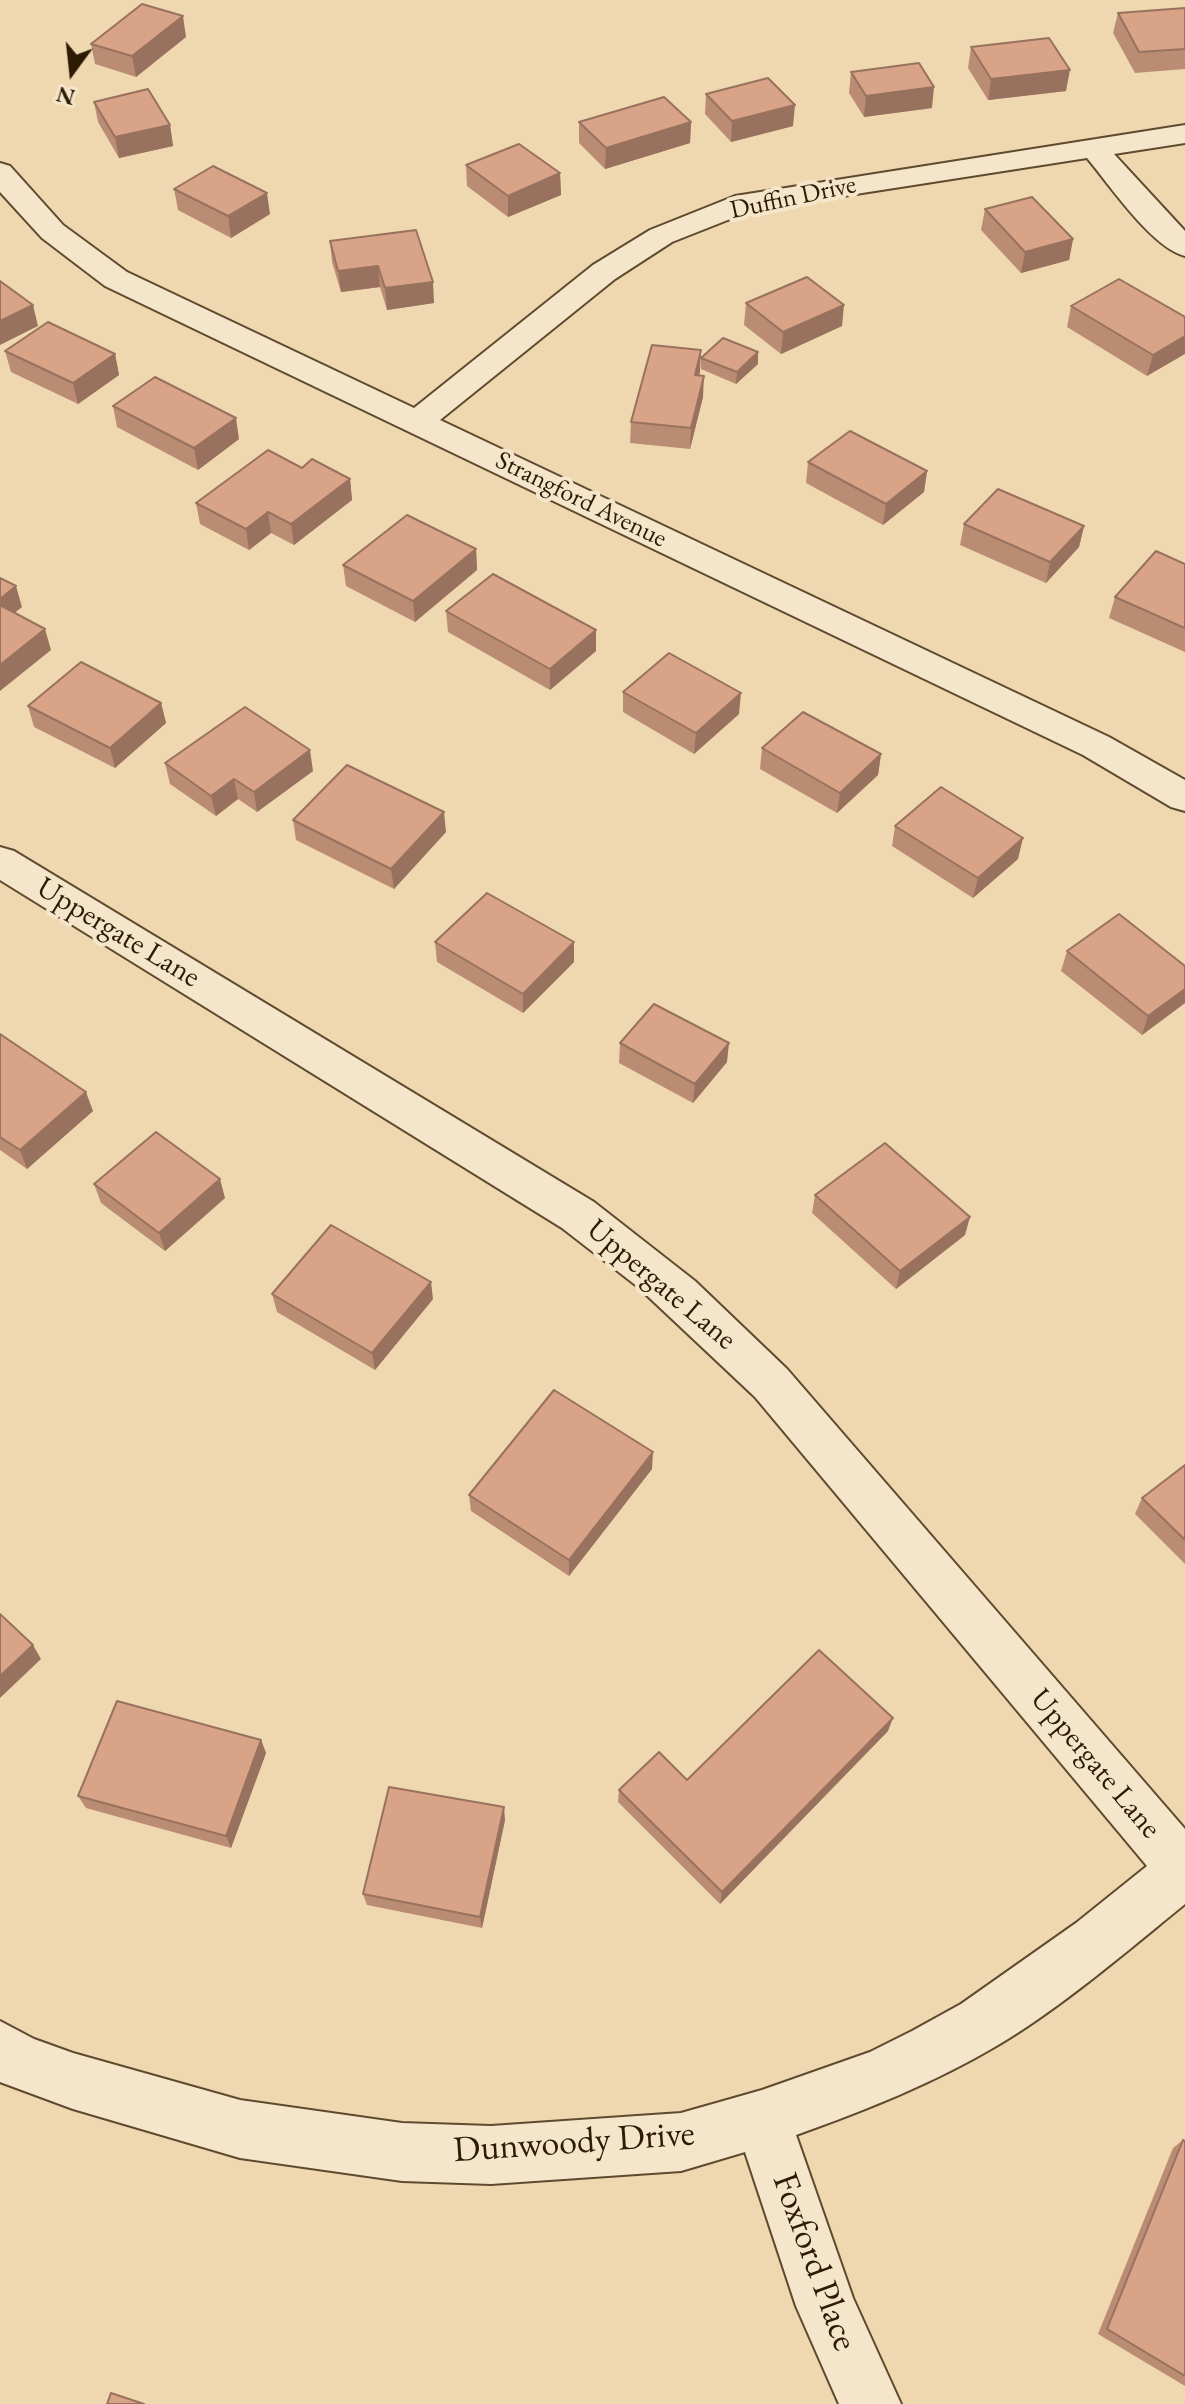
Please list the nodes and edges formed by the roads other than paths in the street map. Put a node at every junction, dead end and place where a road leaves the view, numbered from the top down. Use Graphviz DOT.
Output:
graph roads {
  1 [pos="1185,134"];
  2 [pos="1093,147"];
  3 [pos="0,172"];
  4 [pos="1185,247"];
  5 [pos="417,422"];
  6 [pos="1185,797"];
  7 [pos="0,861"];
  8 [pos="1185,1870"];
  9 [pos="0,2049"];
  10 [pos="762,2119"];
  11 [pos="870,2404"];
  1 -- 2 [label="street, Duffin Drive"];
  2 -- 4 [label="street"];
  2 -- 5 [label="street, Duffin Drive"];
  3 -- 5 [label="street, Strangford Avenue"];
  5 -- 6 [label="street, Strangford Avenue"];
  7 -- 8 [label="street, Uppergate Lane"];
  8 -- 10 [label="street, Dunwoody Drive"];
  9 -- 10 [label="street, Dunwoody Drive"];
  10 -- 11 [label="street, Foxford Place"];
}
